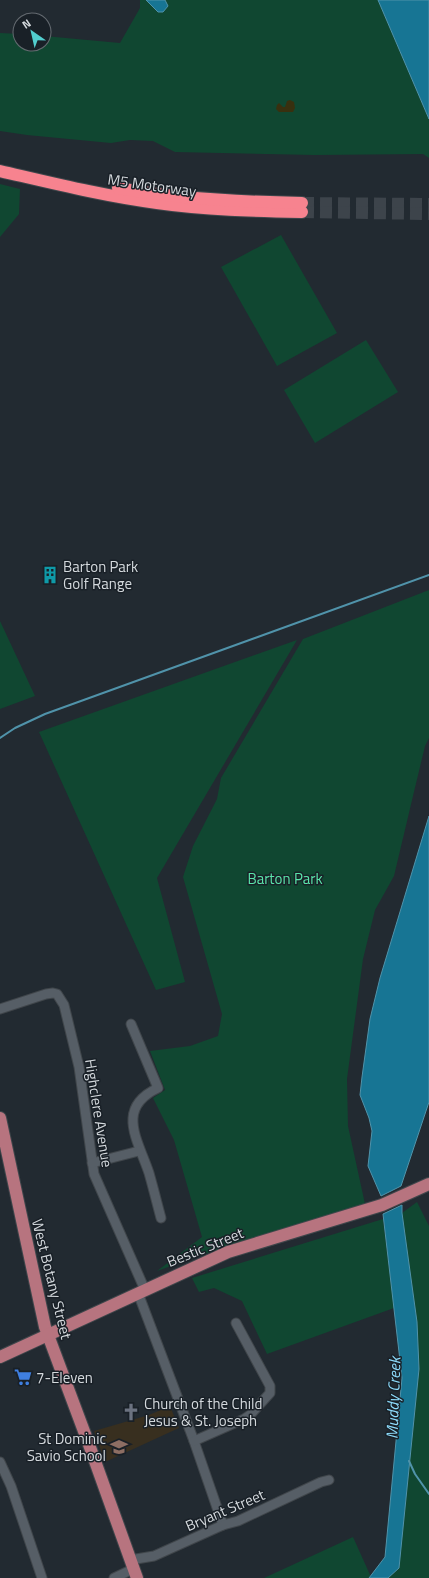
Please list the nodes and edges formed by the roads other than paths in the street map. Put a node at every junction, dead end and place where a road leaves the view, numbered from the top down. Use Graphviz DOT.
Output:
graph roads {
  1 [pos="0,162"];
  2 [pos="0,171"];
  3 [pos="78,185"];
  4 [pos="302,208"];
  5 [pos="0,1009"];
  6 [pos="131,1024"];
  7 [pos="0,1118"];
  8 [pos="139,1151"];
  9 [pos="92,1163"];
  10 [pos="429,1184"];
  11 [pos="161,1218"];
  12 [pos="142,1292"];
  13 [pos="236,1323"];
  14 [pos="47,1335"];
  15 [pos="0,1357"];
  16 [pos="194,1441"];
  17 [pos="0,1462"];
  18 [pos="329,1480"];
  19 [pos="223,1525"];
  20 [pos="134,1569"];
  21 [pos="42,1578"];
  22 [pos="114,1578"];
  1 -- 3 [label="highway, M5 Motorway"];
  2 -- 3 [label="highway, M5 Motorway"];
  3 -- 4 [label="highway, M5 Motorway"];
  5 -- 9 [label="street, Highclere Avenue"];
  6 -- 8 [label="street"];
  7 -- 14 [label="main road, West Botany Street"];
  8 -- 9 [label="street"];
  8 -- 11 [label="street"];
  9 -- 12 [label="street, Highclere Avenue"];
  10 -- 12 [label="main road, Bestic Street"];
  12 -- 14 [label="main road, Bestic Street"];
  12 -- 16 [label="street, Highclere Avenue"];
  13 -- 16 [label="street"];
  14 -- 15 [label="main road, Bestic Street"];
  14 -- 20 [label="main road, West Botany Street"];
  16 -- 19 [label="street, Highclere Avenue"];
  17 -- 21 [label="street"];
  18 -- 19 [label="street, Bryant Street"];
  19 -- 20 [label="street, Bryant Street"];
  20 -- 22 [label="street, Bryant Street"];
}
